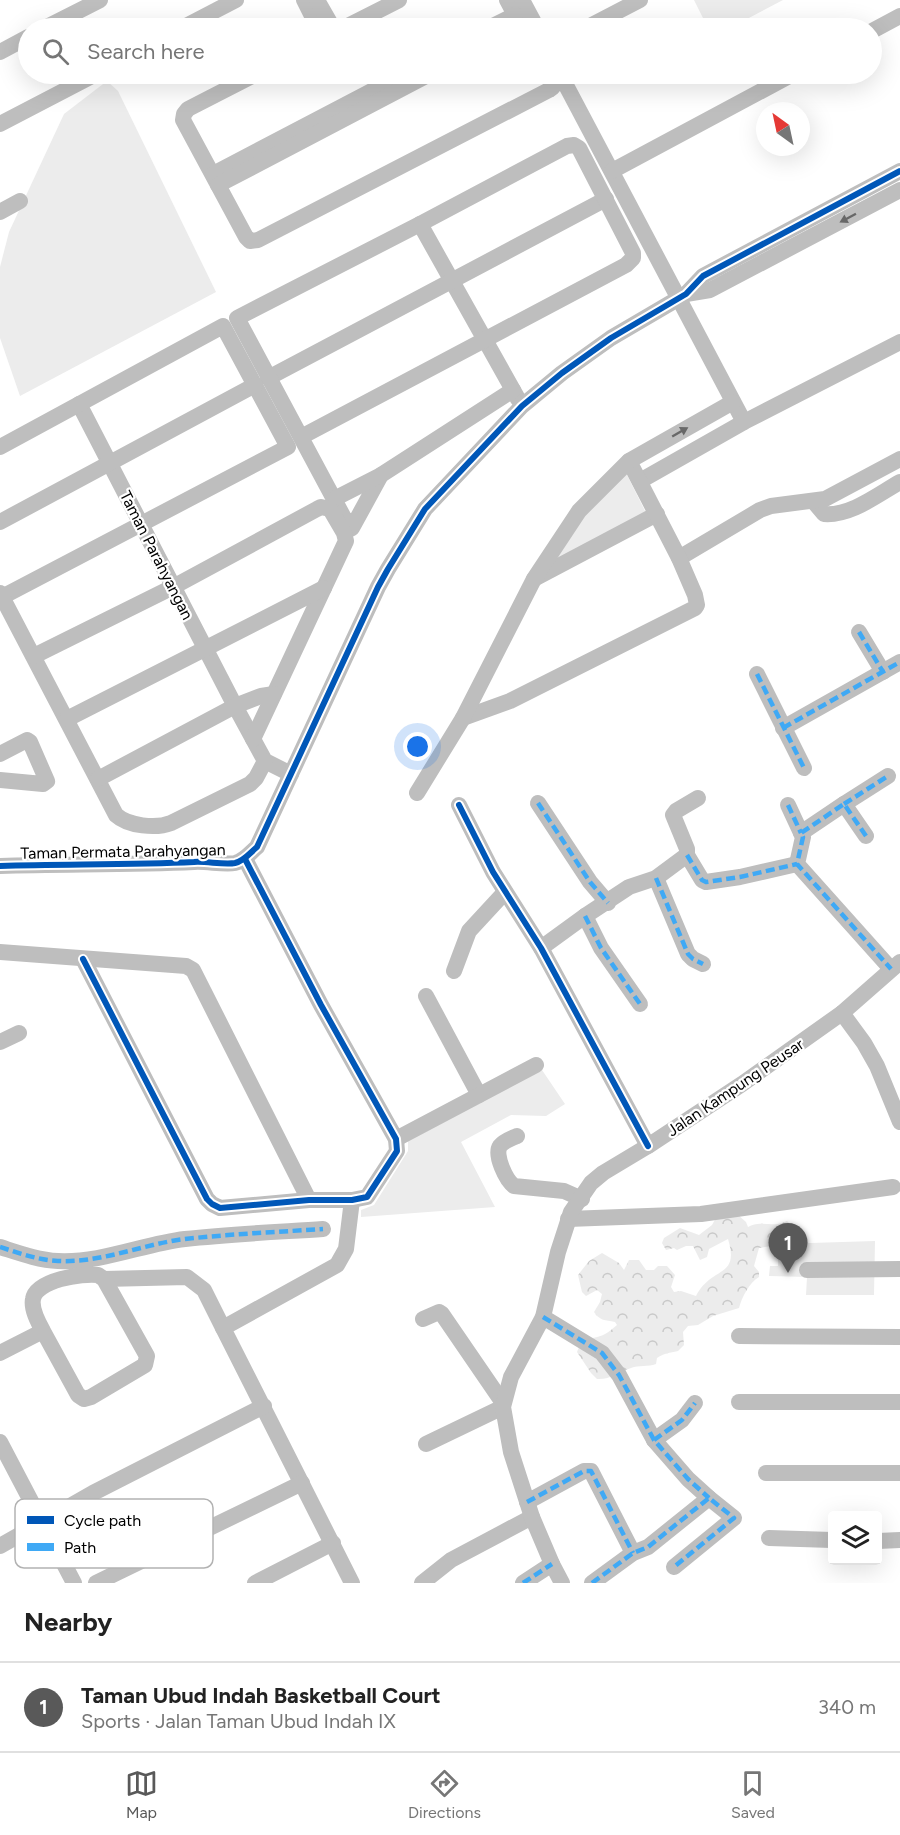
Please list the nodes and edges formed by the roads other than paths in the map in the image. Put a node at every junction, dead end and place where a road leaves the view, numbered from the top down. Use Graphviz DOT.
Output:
graph roads {
  1 [pos="100,0"];
  2 [pos="236,0"];
  3 [pos="304,0"];
  4 [pos="317,0"];
  5 [pos="399,0"];
  6 [pos="639,0"];
  7 [pos="900,16"];
  8 [pos="65,18"];
  9 [pos="201,18"];
  10 [pos="313,18"];
  11 [pos="327,18"];
  12 [pos="364,18"];
  13 [pos="605,18"];
  14 [pos="882,26"];
  15 [pos="18,42"];
  16 [pos="0,52"];
  17 [pos="77,84"];
  18 [pos="237,84"];
  19 [pos="389,84"];
  20 [pos="407,84"];
  21 [pos="552,84"];
  22 [pos="565,84"];
  23 [pos="774,84"];
  24 [pos="358,105"];
  25 [pos="0,124"];
  26 [pos="612,171"];
  27 [pos="900,171"];
  28 [pos="215,180"];
  29 [pos="900,190"];
  30 [pos="606,199"];
  31 [pos="20,201"];
  32 [pos="0,212"];
  33 [pos="420,224"];
  34 [pos="451,280"];
  35 [pos="683,296"];
  36 [pos="484,340"];
  37 [pos="900,342"];
  38 [pos="262,381"];
  39 [pos="513,390"];
  40 [pos="733,402"];
  41 [pos="79,404"];
  42 [pos="522,406"];
  43 [pos="744,422"];
  44 [pos="301,437"];
  45 [pos="0,447"];
  46 [pos="900,459"];
  47 [pos="629,461"];
  48 [pos="111,463"];
  49 [pos="381,475"];
  50 [pos="640,481"];
  51 [pos="899,486"];
  52 [pos="333,499"];
  53 [pos="814,502"];
  54 [pos="657,514"];
  55 [pos="0,522"];
  56 [pos="142,524"];
  57 [pos="679,558"];
  58 [pos="534,579"];
  59 [pos="173,587"];
  60 [pos="324,588"];
  61 [pos="1,595"];
  62 [pos="858,633"];
  63 [pos="205,648"];
  64 [pos="34,656"];
  65 [pos="900,662"];
  66 [pos="883,672"];
  67 [pos="757,674"];
  68 [pos="274,694"];
  69 [pos="235,706"];
  70 [pos="463,718"];
  71 [pos="67,719"];
  72 [pos="783,728"];
  73 [pos="254,739"];
  74 [pos="0,754"];
  75 [pos="265,761"];
  76 [pos="804,768"];
  77 [pos="291,774"];
  78 [pos="888,776"];
  79 [pos="98,779"];
  80 [pos="0,780"];
  81 [pos="417,793"];
  82 [pos="698,798"];
  83 [pos="538,803"];
  84 [pos="844,804"];
  85 [pos="459,805"];
  86 [pos="788,805"];
  87 [pos="801,833"];
  88 [pos="866,836"];
  89 [pos="687,855"];
  90 [pos="245,859"];
  91 [pos="796,864"];
  92 [pos="0,866"];
  93 [pos="656,878"];
  94 [pos="505,892"];
  95 [pos="608,903"];
  96 [pos="585,916"];
  97 [pos="541,948"];
  98 [pos="0,952"];
  99 [pos="83,959"];
  100 [pos="703,964"];
  101 [pos="896,966"];
  102 [pos="454,971"];
  103 [pos="426,996"];
  104 [pos="640,1004"];
  105 [pos="842,1013"];
  106 [pos="19,1033"];
  107 [pos="0,1042"];
  108 [pos="536,1065"];
  109 [pos="478,1095"];
  110 [pos="900,1122"];
  111 [pos="517,1136"];
  112 [pos="396,1139"];
  113 [pos="648,1146"];
  114 [pos="894,1187"];
  115 [pos="582,1199"];
  116 [pos="309,1200"];
  117 [pos="351,1207"];
  118 [pos="568,1219"];
  119 [pos="323,1229"];
  120 [pos="0,1247"];
  121 [pos="900,1269"];
  122 [pos="807,1270"];
  123 [pos="104,1279"];
  124 [pos="543,1317"];
  125 [pos="423,1319"];
  126 [pos="223,1328"];
  127 [pos="43,1331"];
  128 [pos="739,1336"];
  129 [pos="900,1336"];
  130 [pos="0,1353"];
  131 [pos="739,1402"];
  132 [pos="900,1402"];
  133 [pos="695,1403"];
  134 [pos="503,1405"];
  135 [pos="264,1406"];
  136 [pos="654,1440"];
  137 [pos="0,1442"];
  138 [pos="426,1444"];
  139 [pos="766,1473"];
  140 [pos="900,1473"];
  141 [pos="302,1483"];
  142 [pos="709,1498"];
  143 [pos="30,1499"];
  144 [pos="84,1499"];
  145 [pos="529,1510"];
  146 [pos="213,1526"];
  147 [pos="15,1537"];
  148 [pos="769,1538"];
  149 [pos="828,1540"];
  150 [pos="900,1540"];
  151 [pos="882,1541"];
  152 [pos="333,1543"];
  153 [pos="0,1546"];
  154 [pos="633,1553"];
  155 [pos="552,1564"];
  156 [pos="674,1567"];
  157 [pos="66,1568"];
  158 [pos="127,1568"];
  159 [pos="74,1583"];
  160 [pos="96,1583"];
  161 [pos="255,1583"];
  162 [pos="352,1583"];
  163 [pos="422,1583"];
  164 [pos="523,1583"];
  165 [pos="562,1583"];
  166 [pos="592,1583"];
  1 -- 8 [label="street"];
  2 -- 9 [label="street"];
  3 -- 10 [label="street"];
  4 -- 11 [label="street"];
  5 -- 12 [label="street"];
  6 -- 13 [label="street"];
  7 -- 14 [label="street"];
  15 -- 16 [label="street"];
  17 -- 25 [label="street"];
  18 -- 28 [label="street"];
  19 -- 24 [label="street"];
  20 -- 24 [label="street"];
  21 -- 28 [label="street"];
  22 -- 26 [label="street"];
  23 -- 26 [label="street"];
  24 -- 28 [label="street"];
  26 -- 35 [label="street"];
  27 -- 35 [label="street"];
  29 -- 35 [label="street, one-way"];
  30 -- 33 [label="street"];
  30 -- 34 [label="street"];
  30 -- 36 [label="street"];
  31 -- 32 [label="street"];
  33 -- 34 [label="street"];
  33 -- 38 [label="street"];
  34 -- 36 [label="street"];
  34 -- 38 [label="street"];
  35 -- 40 [label="street"];
  35 -- 42 [label="street"];
  36 -- 39 [label="street"];
  36 -- 44 [label="street"];
  37 -- 43 [label="street"];
  38 -- 41 [label="street"];
  38 -- 44 [label="street"];
  38 -- 48 [label="street"];
  38 -- 56 [label="street"];
  39 -- 42 [label="street"];
  39 -- 49 [label="street"];
  40 -- 43 [label="street"];
  47 -- 40 [label="street, one-way"];
  41 -- 45 [label="street"];
  41 -- 48 [label="street, Taman Parahyangan"];
  42 -- 77 [label="street"];
  43 -- 50 [label="street"];
  44 -- 52 [label="street"];
  46 -- 53 [label="street"];
  47 -- 50 [label="street"];
  47 -- 58 [label="street"];
  48 -- 55 [label="street"];
  48 -- 56 [label="street, Taman Parahyangan"];
  49 -- 52 [label="street"];
  49 -- 52 [label="street"];
  50 -- 54 [label="street"];
  51 -- 53 [label="street"];
  53 -- 57 [label="street"];
  54 -- 57 [label="street"];
  54 -- 58 [label="street"];
  56 -- 59 [label="street, Taman Parahyangan"];
  56 -- 61 [label="street"];
  57 -- 70 [label="street"];
  58 -- 70 [label="street"];
  59 -- 60 [label="street"];
  59 -- 63 [label="street, Taman Parahyangan"];
  59 -- 64 [label="street"];
  60 -- 63 [label="street"];
  60 -- 68 [label="street"];
  61 -- 64 [label="street"];
  62 -- 66 [label="street"];
  63 -- 69 [label="street, Taman Parahyangan"];
  63 -- 71 [label="street"];
  64 -- 71 [label="street"];
  65 -- 66 [label="street"];
  66 -- 72 [label="street"];
  67 -- 72 [label="street"];
  68 -- 69 [label="street"];
  68 -- 73 [label="street"];
  69 -- 73 [label="street, Taman Parahyangan"];
  69 -- 79 [label="street"];
  70 -- 81 [label="street"];
  71 -- 79 [label="street"];
  72 -- 76 [label="street"];
  73 -- 75 [label="street, Taman Parahyangan"];
  74 -- 80 [label="street"];
  75 -- 77 [label="street"];
  75 -- 79 [label="street"];
  77 -- 90 [label="street"];
  78 -- 84 [label="street"];
  82 -- 89 [label="street"];
  83 -- 95 [label="street"];
  84 -- 87 [label="street"];
  84 -- 88 [label="street"];
  85 -- 94 [label="street"];
  86 -- 87 [label="street"];
  87 -- 91 [label="street"];
  89 -- 91 [label="street"];
  89 -- 93 [label="street"];
  90 -- 92 [label="street, Taman Permata Parahyangan"];
  90 -- 112 [label="street"];
  91 -- 101 [label="street"];
  93 -- 95 [label="street"];
  93 -- 100 [label="street"];
  94 -- 97 [label="street"];
  94 -- 102 [label="street"];
  95 -- 96 [label="street"];
  96 -- 97 [label="street"];
  96 -- 104 [label="street"];
  97 -- 113 [label="street"];
  98 -- 99 [label="street"];
  99 -- 116 [label="street"];
  99 -- 116 [label="street"];
  101 -- 105 [label="street, Jalan Kampung Peusar"];
  103 -- 109 [label="street"];
  105 -- 110 [label="street"];
  105 -- 113 [label="street, Jalan Kampung Peusar"];
  106 -- 107 [label="street"];
  108 -- 109 [label="street"];
  109 -- 112 [label="street"];
  111 -- 115 [label="street"];
  112 -- 117 [label="street"];
  113 -- 115 [label="street, Jalan Kampung Peusar"];
  114 -- 118 [label="street"];
  115 -- 118 [label="street, Jalan Kampung Peusar"];
  116 -- 117 [label="street"];
  117 -- 126 [label="street"];
  118 -- 124 [label="street, Jalan Kampung Peusar"];
  119 -- 120 [label="street"];
  121 -- 122 [label="street"];
  123 -- 126 [label="street"];
  123 -- 127 [label="street"];
  123 -- 127 [label="street"];
  124 -- 134 [label="street, Jalan Kampung Peusar"];
  124 -- 136 [label="street"];
  125 -- 134 [label="street"];
  126 -- 135 [label="street"];
  127 -- 130 [label="street"];
  128 -- 129 [label="street"];
  131 -- 132 [label="street"];
  133 -- 136 [label="street"];
  134 -- 138 [label="street"];
  134 -- 145 [label="street, Jalan Kampung Peusar"];
  135 -- 141 [label="street"];
  135 -- 144 [label="street"];
  136 -- 142 [label="street"];
  137 -- 143 [label="street"];
  139 -- 140 [label="street"];
  141 -- 146 [label="street"];
  141 -- 152 [label="street"];
  142 -- 154 [label="street"];
  142 -- 156 [label="street"];
  145 -- 154 [label="street"];
  145 -- 155 [label="street, Jalan Kampung Peusar"];
  145 -- 163 [label="street"];
  147 -- 153 [label="street"];
  148 -- 149 [label="street"];
  150 -- 151 [label="street"];
  152 -- 161 [label="street"];
  152 -- 162 [label="street"];
  154 -- 166 [label="street"];
  155 -- 164 [label="street"];
  155 -- 165 [label="street, Jalan Kampung Peusar"];
  157 -- 159 [label="street"];
  158 -- 160 [label="street"];
}
